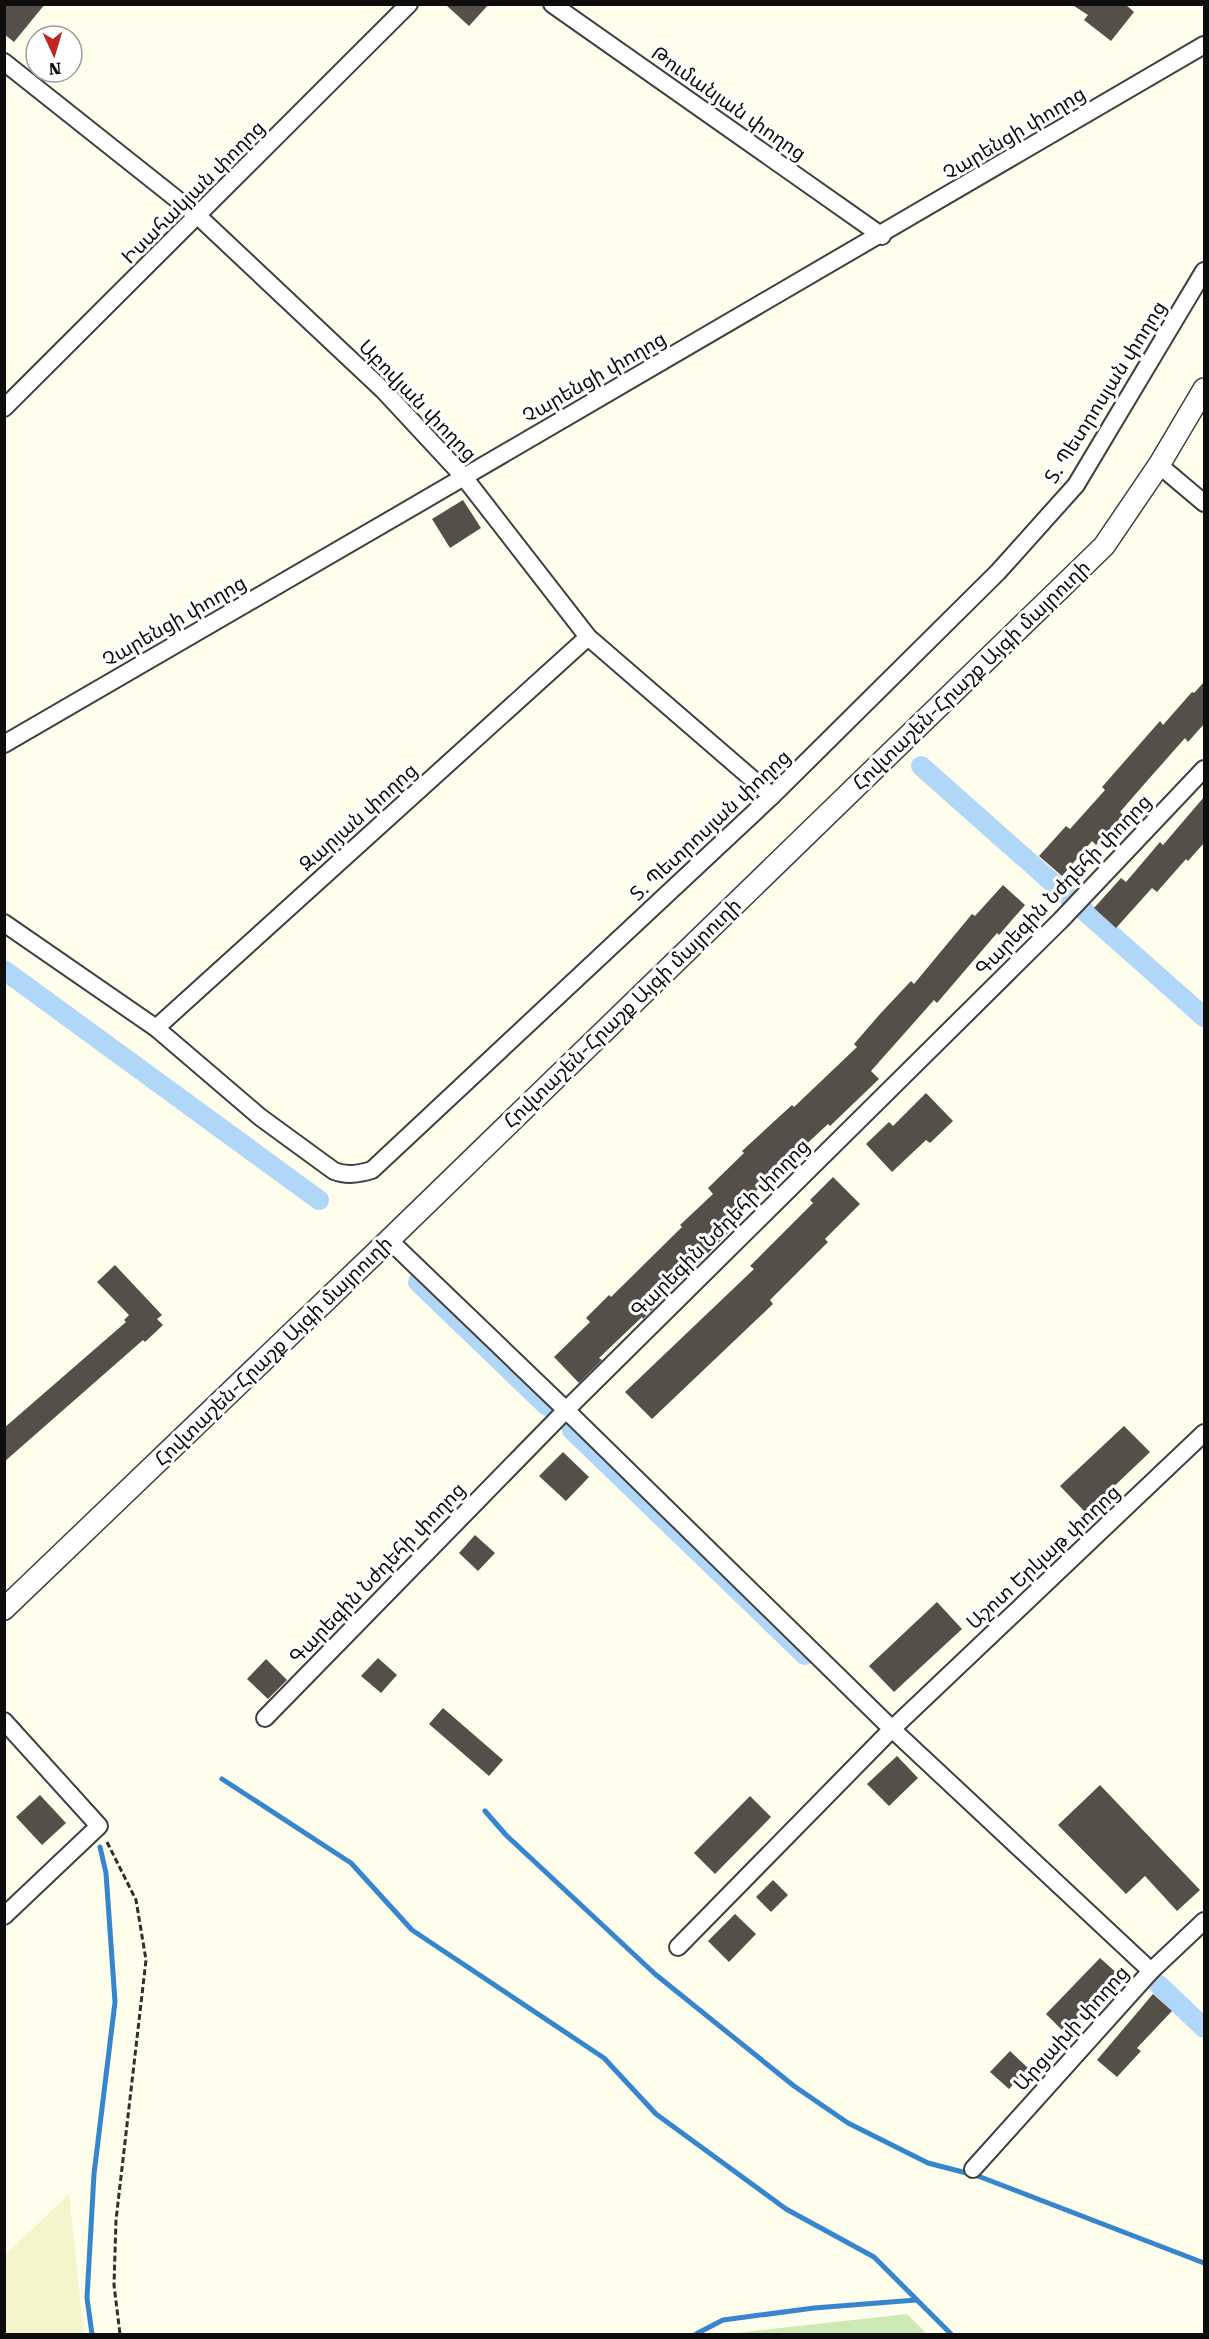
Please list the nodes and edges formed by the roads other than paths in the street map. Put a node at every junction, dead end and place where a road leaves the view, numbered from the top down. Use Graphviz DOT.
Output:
graph roads {
  1 [pos="409,4"];
  2 [pos="552,4"];
  3 [pos="1204,45"];
  4 [pos="4,62"];
  5 [pos="198,216"];
  6 [pos="882,236"];
  7 [pos="1204,271"];
  8 [pos="1204,389"];
  9 [pos="4,408"];
  10 [pos="1159,465"];
  11 [pos="463,476"];
  12 [pos="1204,502"];
  13 [pos="588,637"];
  14 [pos="4,744"];
  15 [pos="1204,770"];
  16 [pos="772,796"];
  17 [pos="4,923"];
  18 [pos="156,1028"];
  19 [pos="389,1240"];
  20 [pos="566,1410"];
  21 [pos="1204,1433"];
  22 [pos="4,1609"];
  23 [pos="265,1718"];
  24 [pos="4,1722"];
  25 [pos="892,1728"];
  26 [pos="4,1916"];
  27 [pos="1204,1921"];
  28 [pos="678,1947"];
  29 [pos="1150,1971"];
  30 [pos="973,2169"];
  1 -- 5 [label="street, Իսահակյան փողոց"];
  2 -- 6 [label="street, Թումանյան փողոց"];
  3 -- 6 [label="street, Չարենցի փողոց"];
  4 -- 5 [label="street, Աբովյան փողոց"];
  5 -- 9 [label="street, Իսահակյան փողոց"];
  5 -- 11 [label="street, Աբովյան փողոց"];
  6 -- 11 [label="street, Չարենցի փողոց"];
  7 -- 16 [label="street, Տ. Պետրոսյան փողոց"];
  8 -- 10 [label="street, Հովտաշեն-Հրաշք Այգի մայրուղի"];
  10 -- 12 [label="street"];
  10 -- 19 [label="street, Հովտաշեն-Հրաշք Այգի մայրուղի"];
  11 -- 13 [label="street, Աբովյան փողոց"];
  11 -- 14 [label="street, Չարենցի փողոց"];
  13 -- 16 [label="street, Աբովյան փողոց"];
  13 -- 18 [label="street, Զարյան փողոց"];
  15 -- 20 [label="street, Գարեգին Նժդեհի փողոց"];
  16 -- 18 [label="street, Տ. Պետրոսյան փողոց"];
  17 -- 18 [label="street, Տ. Պետրոսյան փողոց"];
  19 -- 20 [label="street"];
  19 -- 22 [label="street, Հովտաշեն-Հրաշք Այգի մայրուղի"];
  20 -- 23 [label="street, Գարեգին Նժդեհի փողոց"];
  20 -- 25 [label="street"];
  21 -- 25 [label="street, Աշոտ Երկաթ փողոց"];
  24 -- 26 [label="street"];
  25 -- 28 [label="street"];
  25 -- 29 [label="street"];
  27 -- 29 [label="street, Արցախի փողոց"];
  29 -- 30 [label="street, Արցախի փողոց"];
}
